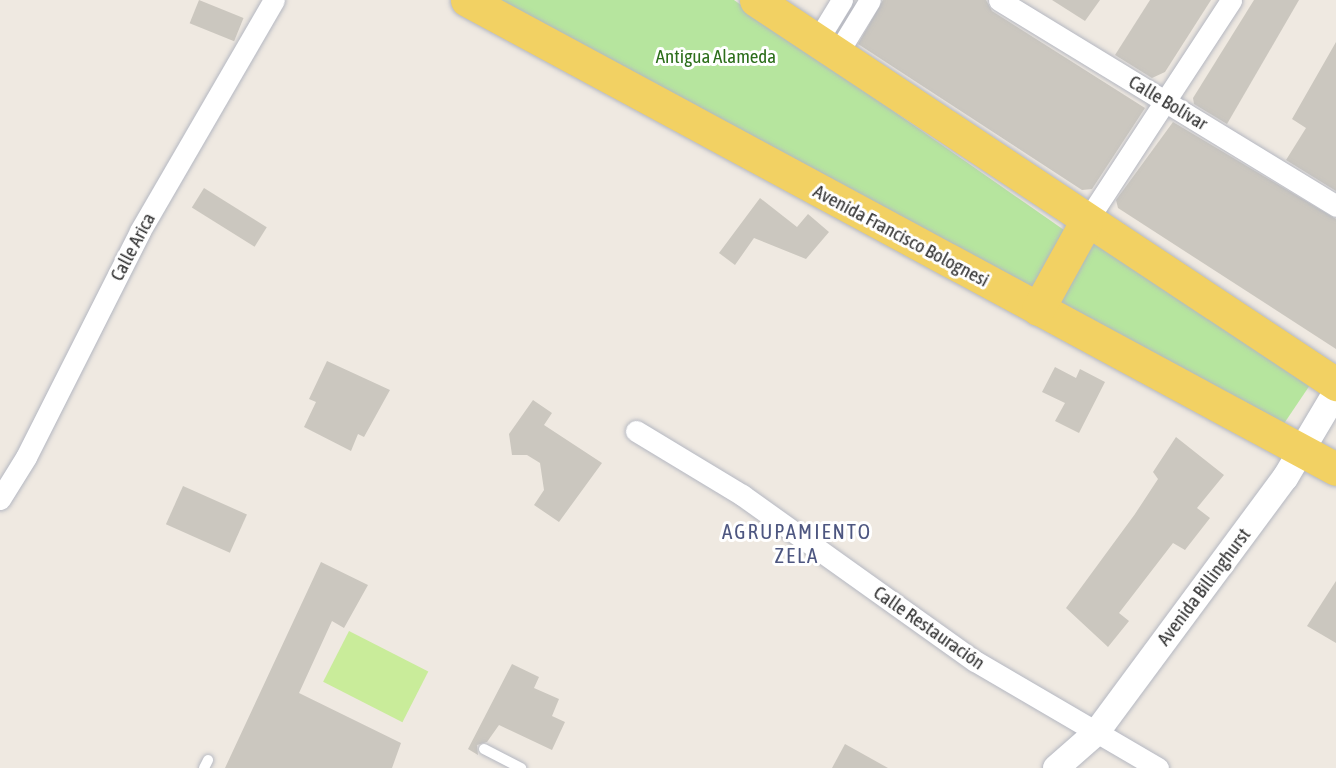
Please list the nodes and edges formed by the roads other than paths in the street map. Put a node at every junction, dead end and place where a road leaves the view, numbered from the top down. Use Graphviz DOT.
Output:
graph roads {
  1 [pos="274,0"];
  2 [pos="467,0"];
  3 [pos="757,0"];
  4 [pos="842,0"];
  5 [pos="870,0"];
  6 [pos="999,0"];
  7 [pos="1231,0"];
  8 [pos="827,48"];
  9 [pos="1165,101"];
  10 [pos="1336,206"];
  11 [pos="1086,222"];
  12 [pos="1038,309"];
  13 [pos="1336,384"];
  14 [pos="1336,392"];
  15 [pos="636,431"];
  16 [pos="1301,452"];
  17 [pos="1336,469"];
  18 [pos="0,499"];
  19 [pos="1096,733"];
  20 [pos="484,749"];
  21 [pos="522,768"];
  22 [pos="1056,768"];
  23 [pos="1158,768"];
  1 -- 18 [label="street, Calle Arica"];
  2 -- 12 [label="main road, Avenida Francisco Bolognesi"];
  3 -- 8 [label="main road"];
  4 -- 8 [label="street"];
  5 -- 8 [label="street"];
  6 -- 9 [label="street, Calle Bolívar"];
  7 -- 9 [label="street"];
  8 -- 11 [label="main road"];
  9 -- 10 [label="street, Calle Bolívar"];
  9 -- 11 [label="street"];
  11 -- 12 [label="main road"];
  11 -- 13 [label="main road"];
  12 -- 16 [label="main road, Avenida Francisco Bolognesi"];
  14 -- 16 [label="street, Avenida Billinghurst"];
  15 -- 19 [label="street, Calle Restauración"];
  16 -- 17 [label="main road, Avenida Francisco Bolognesi"];
  16 -- 19 [label="street, Avenida Billinghurst"];
  19 -- 22 [label="street, Avenida Billinghurst"];
  19 -- 23 [label="street, Calle Restauración"];
  20 -- 21 [label="lane"];
}
